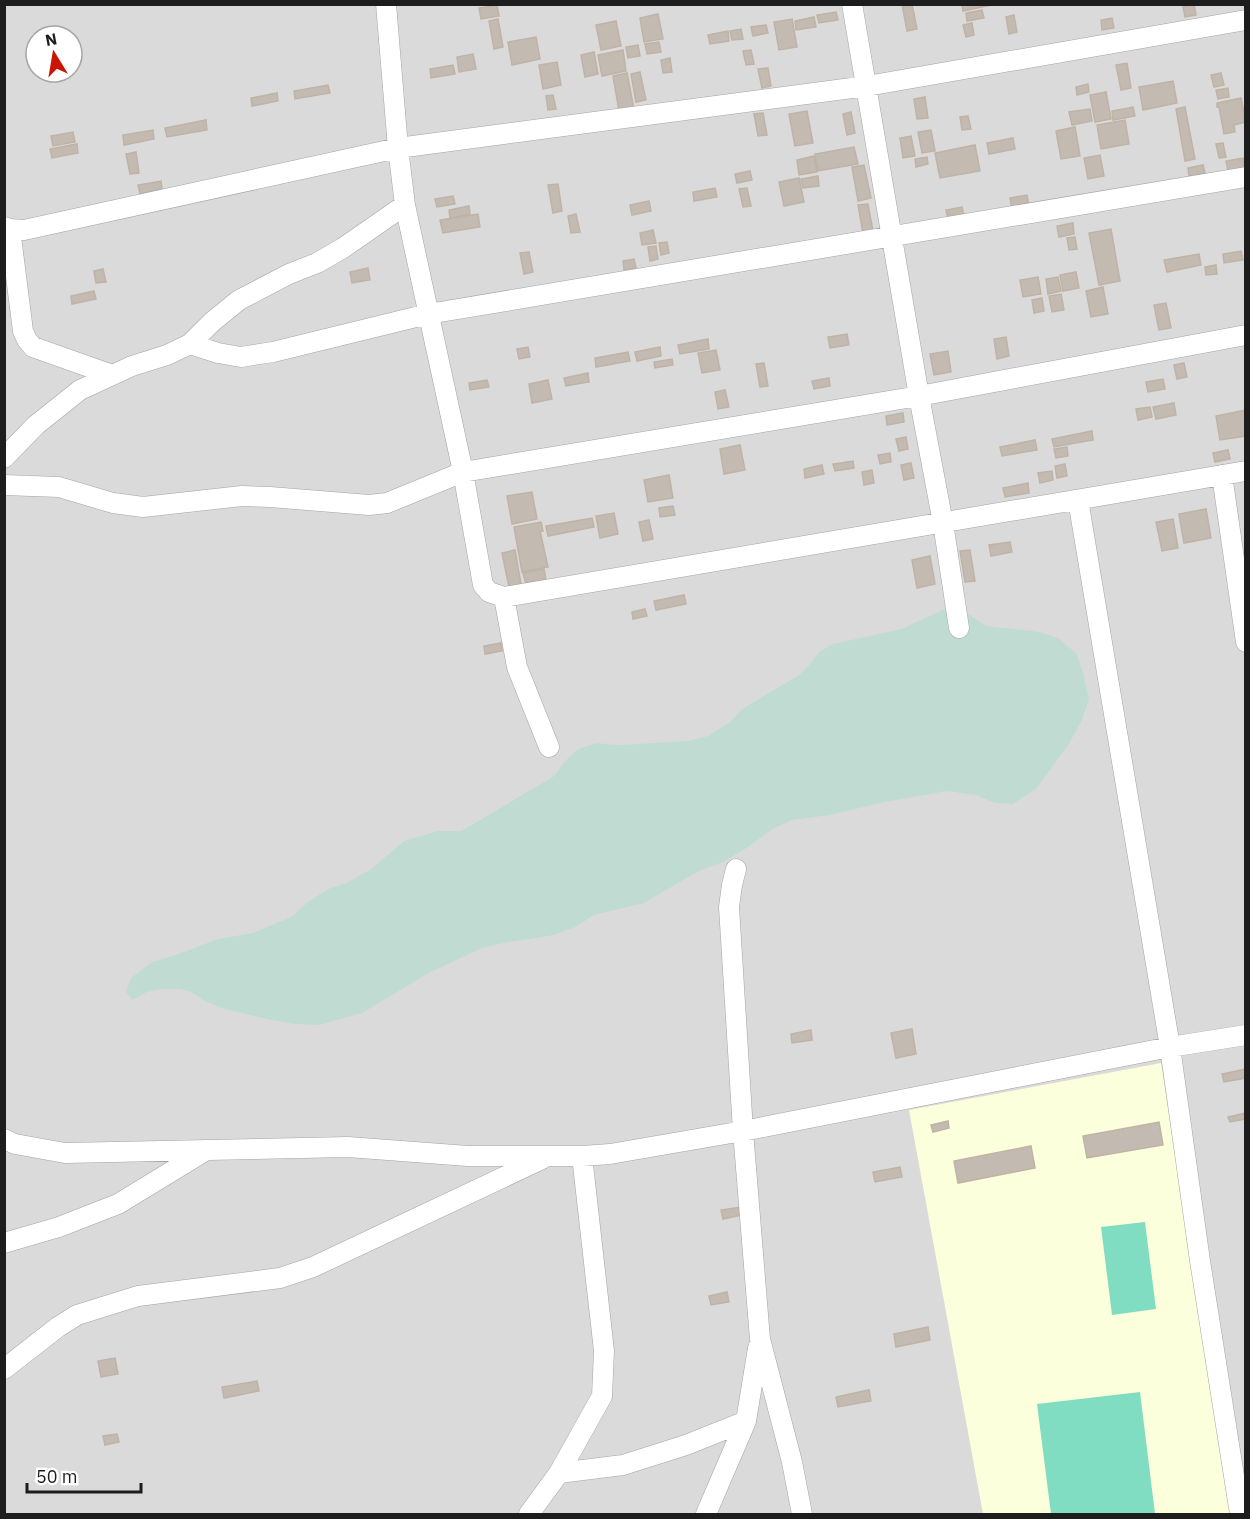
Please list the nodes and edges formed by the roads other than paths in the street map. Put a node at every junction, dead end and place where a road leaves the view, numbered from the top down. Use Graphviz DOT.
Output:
graph roads {
  1 [pos="386,4"];
  2 [pos="852,4"];
  3 [pos="1245,20"];
  4 [pos="867,86"];
  5 [pos="398,148"];
  6 [pos="1245,177"];
  7 [pos="405,205"];
  8 [pos="7,228"];
  9 [pos="893,237"];
  10 [pos="428,315"];
  11 [pos="1245,335"];
  12 [pos="190,344"];
  13 [pos="112,375"];
  14 [pos="919,396"];
  15 [pos="4,458"];
  16 [pos="1245,471"];
  17 [pos="463,472"];
  18 [pos="1222,475"];
  19 [pos="4,485"];
  20 [pos="1078,500"];
  21 [pos="943,523"];
  22 [pos="504,597"];
  23 [pos="959,628"];
  24 [pos="1245,642"];
  25 [pos="549,747"];
  26 [pos="736,869"];
  27 [pos="1245,1035"];
  28 [pos="1170,1047"];
  29 [pos="743,1131"];
  30 [pos="4,1139"];
  31 [pos="208,1150"];
  32 [pos="547,1156"];
  33 [pos="582,1156"];
  34 [pos="4,1243"];
  35 [pos="760,1339"];
  36 [pos="4,1369"];
  37 [pos="746,1420"];
  38 [pos="559,1473"];
  39 [pos="529,1515"];
  40 [pos="706,1515"];
  41 [pos="802,1515"];
  42 [pos="1240,1515"];
  1 -- 5 [label="street"];
  2 -- 4 [label="street"];
  3 -- 4 [label="street"];
  4 -- 5 [label="street"];
  4 -- 9 [label="street"];
  5 -- 7 [label="street"];
  5 -- 8 [label="street"];
  6 -- 9 [label="street"];
  7 -- 10 [label="street"];
  7 -- 12 [label="street"];
  8 -- 13 [label="street"];
  9 -- 10 [label="street"];
  9 -- 14 [label="street"];
  10 -- 12 [label="street"];
  10 -- 17 [label="street"];
  11 -- 14 [label="street"];
  12 -- 13 [label="street"];
  13 -- 15 [label="street"];
  14 -- 17 [label="street"];
  14 -- 21 [label="street"];
  16 -- 18 [label="street"];
  17 -- 19 [label="street"];
  17 -- 22 [label="street"];
  18 -- 20 [label="street"];
  18 -- 24 [label="street"];
  20 -- 21 [label="street"];
  20 -- 28 [label="street"];
  21 -- 22 [label="street"];
  21 -- 23 [label="street"];
  22 -- 25 [label="street"];
  26 -- 29 [label="street"];
  27 -- 28 [label="street"];
  28 -- 29 [label="street"];
  28 -- 42 [label="street"];
  29 -- 33 [label="street"];
  29 -- 35 [label="street"];
  30 -- 31 [label="street"];
  31 -- 32 [label="street"];
  31 -- 34 [label="street"];
  32 -- 33 [label="street"];
  32 -- 36 [label="street"];
  33 -- 38 [label="street"];
  35 -- 37 [label="street"];
  35 -- 41 [label="street"];
  37 -- 38 [label="street"];
  37 -- 40 [label="street"];
  38 -- 39 [label="street"];
}
